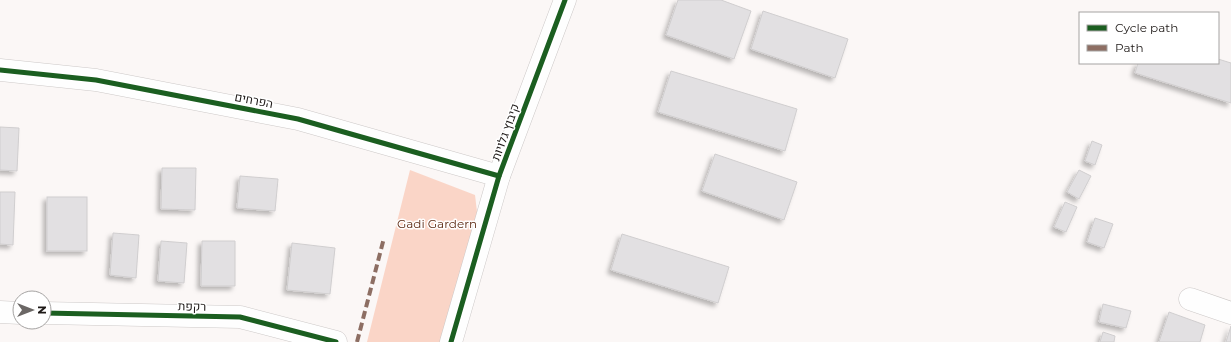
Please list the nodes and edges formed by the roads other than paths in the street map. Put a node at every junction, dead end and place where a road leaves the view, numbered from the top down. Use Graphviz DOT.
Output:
graph roads {
  1 [pos="564,0"];
  2 [pos="0,70"];
  3 [pos="499,176"];
  4 [pos="1190,299"];
  5 [pos="0,312"];
  6 [pos="12,313"];
  7 [pos="52,313"];
  8 [pos="1231,313"];
  9 [pos="336,342"];
  10 [pos="451,342"];
  1 -- 3 [label="street, קיבוץ גלויות"];
  2 -- 3 [label="street, הפרחים"];
  3 -- 10 [label="street, קיבוץ גלויות"];
  4 -- 8 [label="street"];
  5 -- 6 [label="street"];
  7 -- 9 [label="street, רקפת"];
}
